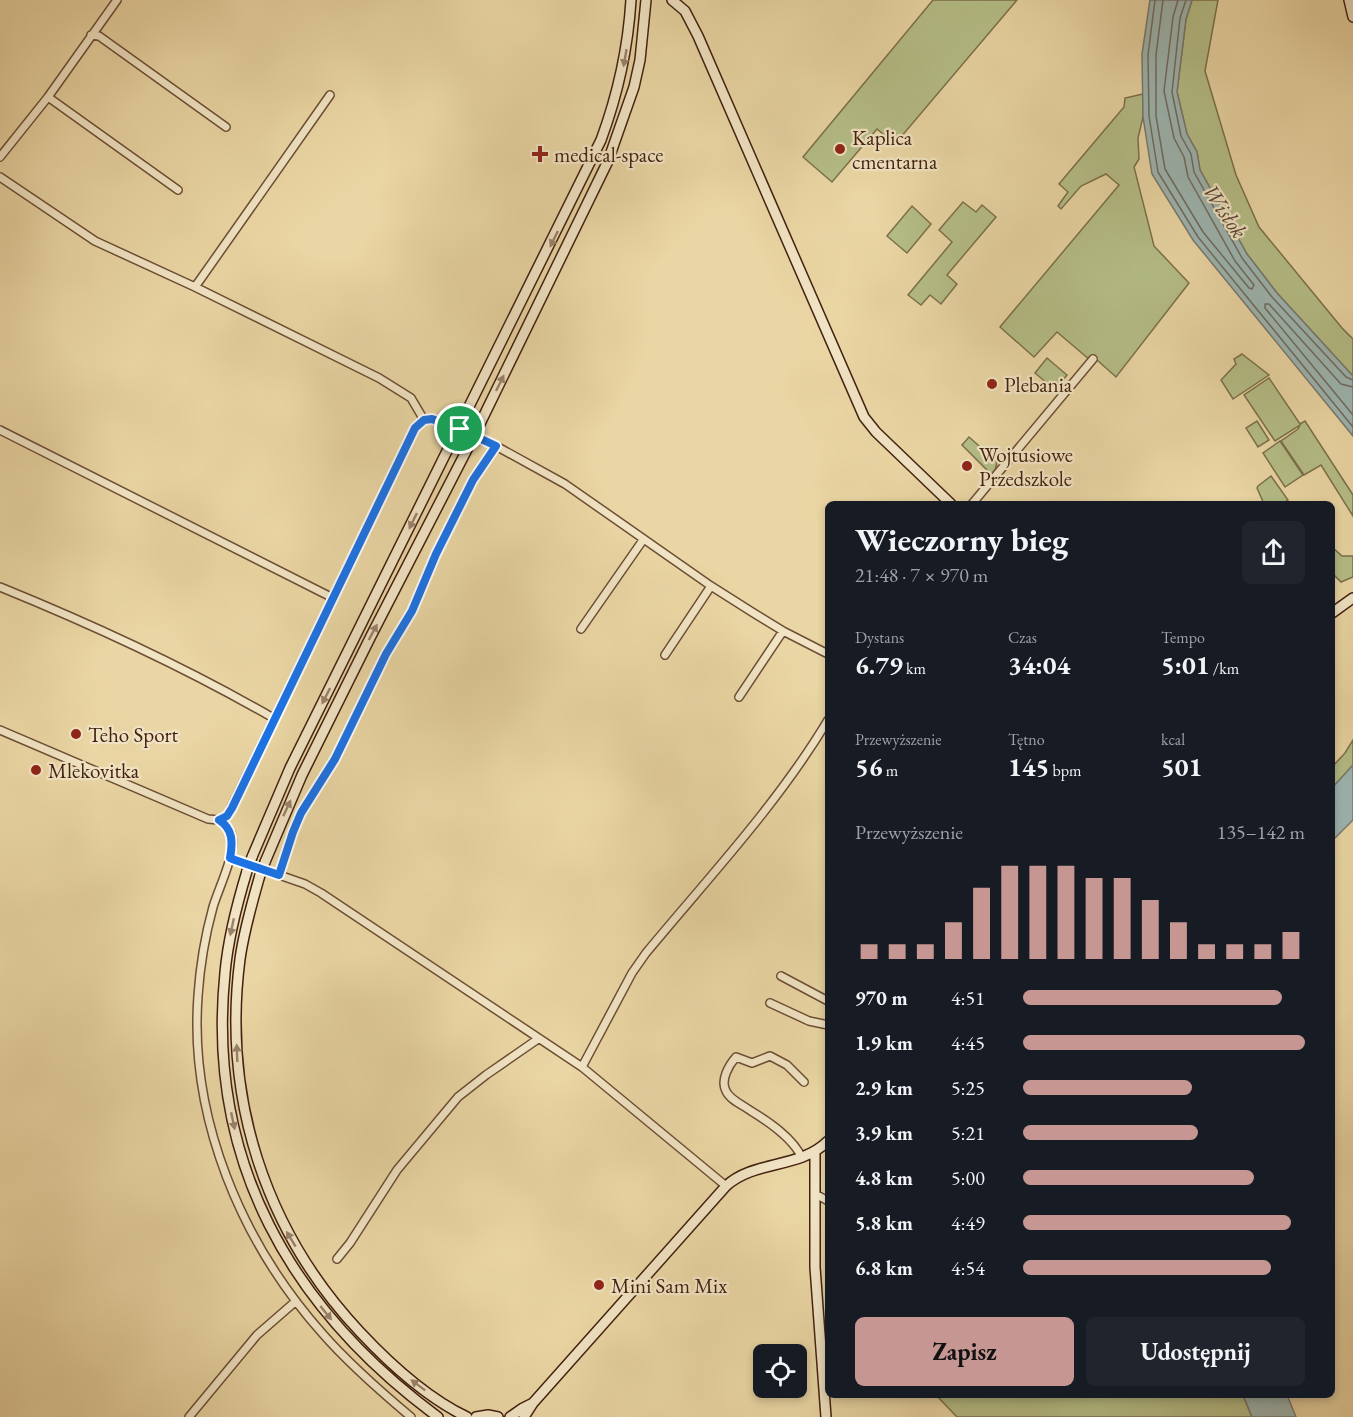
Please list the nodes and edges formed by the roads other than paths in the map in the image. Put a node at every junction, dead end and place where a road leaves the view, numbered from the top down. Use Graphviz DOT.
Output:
graph roads {
  1 [pos="117,0"];
  2 [pos="631,0"];
  3 [pos="646,0"];
  4 [pos="672,0"];
  5 [pos="1349,0"];
  6 [pos="1353,17"];
  7 [pos="91,35"];
  8 [pos="330,94"];
  9 [pos="48,97"];
  10 [pos="226,127"];
  11 [pos="0,157"];
  12 [pos="0,177"];
  13 [pos="178,190"];
  14 [pos="195,287"];
  15 [pos="1093,359"];
  16 [pos="424,420"];
  17 [pos="460,429"];
  18 [pos="0,430"];
  19 [pos="474,435"];
  20 [pos="496,446"];
  21 [pos="948,501"];
  22 [pos="975,501"];
  23 [pos="643,540"];
  24 [pos="711,586"];
  25 [pos="0,587"];
  26 [pos="333,598"];
  27 [pos="1353,598"];
  28 [pos="1335,611"];
  29 [pos="580,629"];
  30 [pos="783,631"];
  31 [pos="825,652"];
  32 [pos="665,655"];
  33 [pos="739,697"];
  34 [pos="275,719"];
  35 [pos="825,725"];
  36 [pos="0,730"];
  37 [pos="219,820"];
  38 [pos="230,858"];
  39 [pos="279,875"];
  40 [pos="781,976"];
  41 [pos="825,999"];
  42 [pos="770,1003"];
  43 [pos="825,1024"];
  44 [pos="538,1039"];
  45 [pos="582,1067"];
  46 [pos="804,1082"];
  47 [pos="825,1144"];
  48 [pos="815,1152"];
  49 [pos="802,1158"];
  50 [pos="726,1186"];
  51 [pos="815,1196"];
  52 [pos="825,1199"];
  53 [pos="337,1258"];
  54 [pos="296,1301"];
  55 [pos="533,1403"];
  56 [pos="189,1417"];
  57 [pos="411,1417"];
  58 [pos="438,1417"];
  59 [pos="467,1417"];
  60 [pos="476,1417"];
  61 [pos="498,1417"];
  62 [pos="510,1417"];
  63 [pos="524,1417"];
  64 [pos="826,1417"];
  1 -- 7 [label="street"];
  2 -- 17 [label="main road, one-way"];
  19 -- 3 [label="main road, one-way"];
  4 -- 21 [label="main road"];
  5 -- 6 [label="main road"];
  7 -- 9 [label="street"];
  7 -- 10 [label="street"];
  8 -- 14 [label="street"];
  9 -- 11 [label="street"];
  9 -- 13 [label="street"];
  12 -- 14 [label="street"];
  14 -- 16 [label="street"];
  15 -- 22 [label="street"];
  16 -- 17 [label="street"];
  16 -- 26 [label="street"];
  17 -- 19 [label="street"];
  17 -- 58 [label="main road, one-way, bridge"];
  18 -- 26 [label="street"];
  19 -- 20 [label="street"];
  59 -- 19 [label="main road, one-way, bridge"];
  20 -- 23 [label="street"];
  20 -- 39 [label="street"];
  23 -- 24 [label="street"];
  23 -- 29 [label="street"];
  24 -- 30 [label="street"];
  24 -- 32 [label="street"];
  25 -- 34 [label="street"];
  26 -- 34 [label="street"];
  27 -- 28 [label="main road"];
  30 -- 31 [label="street"];
  30 -- 33 [label="street"];
  34 -- 37 [label="street"];
  35 -- 45 [label="street"];
  36 -- 37 [label="street"];
  37 -- 38 [label="street"];
  38 -- 39 [label="street"];
  38 -- 54 [label="street"];
  39 -- 44 [label="street"];
  40 -- 41 [label="street"];
  42 -- 43 [label="street"];
  44 -- 45 [label="street"];
  44 -- 53 [label="street"];
  45 -- 50 [label="street"];
  46 -- 49 [label="street"];
  47 -- 48 [label="main road"];
  48 -- 49 [label="main road"];
  48 -- 51 [label="main road"];
  49 -- 50 [label="main road"];
  50 -- 55 [label="main road"];
  51 -- 52 [label="street"];
  51 -- 64 [label="main road"];
  54 -- 56 [label="street"];
  54 -- 57 [label="street"];
  55 -- 62 [label="main road"];
  55 -- 63 [label="main road"];
  60 -- 61 [label="main road"];
}
